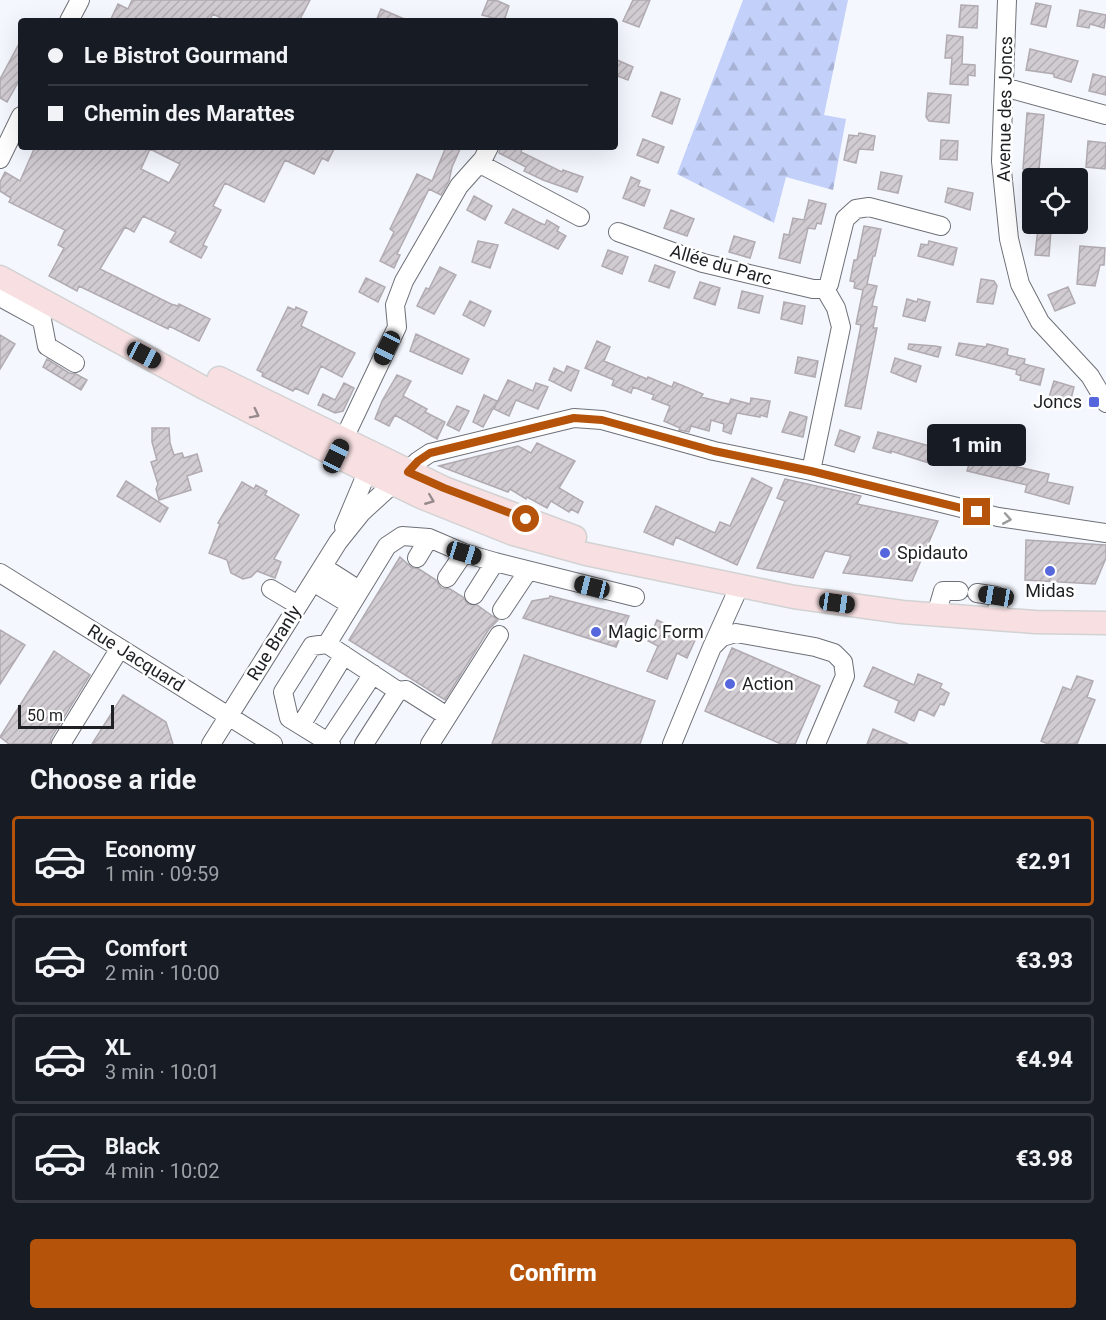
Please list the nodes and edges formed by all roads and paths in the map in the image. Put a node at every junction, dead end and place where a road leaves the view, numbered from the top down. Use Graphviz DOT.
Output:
graph roads {
  1 [pos="80,0"];
  2 [pos="1007,0"];
  3 [pos="71,18"];
  4 [pos="1004,87"];
  5 [pos="1106,115"];
  6 [pos="18,122"];
  7 [pos="487,150"];
  8 [pos="0,159"];
  9 [pos="478,165"];
  10 [pos="580,217"];
  11 [pos="941,226"];
  12 [pos="618,232"];
  13 [pos="0,270"];
  14 [pos="0,277"];
  15 [pos="825,289"];
  16 [pos="0,297"];
  17 [pos="75,363"];
  18 [pos="1106,403"];
  19 [pos="340,447"];
  20 [pos="371,463"];
  21 [pos="811,471"];
  22 [pos="401,478"];
  23 [pos="1106,533"];
  24 [pos="429,538"];
  25 [pos="338,542"];
  26 [pos="464,553"];
  27 [pos="417,558"];
  28 [pos="495,562"];
  29 [pos="528,571"];
  30 [pos="0,573"];
  31 [pos="318,574"];
  32 [pos="447,578"];
  33 [pos="740,585"];
  34 [pos="271,589"];
  35 [pos="959,591"];
  36 [pos="977,593"];
  37 [pos="474,595"];
  38 [pos="635,597"];
  39 [pos="355,598"];
  40 [pos="298,605"];
  41 [pos="502,610"];
  42 [pos="936,615"];
  43 [pos="1000,620"];
  44 [pos="1106,624"];
  45 [pos="499,635"];
  46 [pos="327,644"];
  47 [pos="712,647"];
  48 [pos="120,648"];
  49 [pos="345,655"];
  50 [pos="373,674"];
  51 [pos="398,691"];
  52 [pos="228,716"];
  53 [pos="447,716"];
  54 [pos="301,725"];
  55 [pos="330,743"];
  56 [pos="61,744"];
  57 [pos="211,744"];
  58 [pos="273,744"];
  59 [pos="364,744"];
  60 [pos="430,744"];
  61 [pos="672,744"];
  62 [pos="816,744"];
  1 -- 3 [label="street"];
  2 -- 4 [label="street, Avenue des Joncs"];
  4 -- 5 [label="street"];
  4 -- 18 [label="street, Avenue des Joncs"];
  6 -- 8 [label="street"];
  7 -- 9 [label="street"];
  9 -- 10 [label="street"];
  9 -- 19 [label="street"];
  11 -- 15 [label="street"];
  12 -- 15 [label="street, Allée du Parc"];
  13 -- 19 [label="main road"];
  14 -- 19 [label="main road, one-way"];
  15 -- 21 [label="street"];
  16 -- 17 [label="street"];
  19 -- 20 [label="main road"];
  20 -- 22 [label="main road"];
  20 -- 25 [label="street, Rue Branly"];
  21 -- 22 [label="street, Rue Branly"];
  21 -- 23 [label="street, Rue Branly, one-way"];
  22 -- 25 [label="street, Rue Branly"];
  22 -- 33 [label="main road"];
  24 -- 26 [label="street"];
  24 -- 27 [label="street"];
  24 -- 39 [label="street"];
  25 -- 31 [label="street, Rue Branly"];
  26 -- 28 [label="street"];
  26 -- 32 [label="street"];
  28 -- 29 [label="street"];
  28 -- 37 [label="street"];
  29 -- 38 [label="street"];
  29 -- 41 [label="street"];
  30 -- 48 [label="street, Rue Jacquard"];
  31 -- 39 [label="street"];
  31 -- 40 [label="street, Rue Branly"];
  33 -- 42 [label="main road"];
  33 -- 47 [label="street"];
  34 -- 40 [label="street"];
  35 -- 42 [label="street"];
  36 -- 43 [label="street"];
  39 -- 46 [label="street"];
  40 -- 52 [label="street, Rue Branly"];
  42 -- 43 [label="main road"];
  43 -- 44 [label="main road"];
  45 -- 53 [label="street"];
  46 -- 49 [label="street"];
  46 -- 54 [label="street"];
  47 -- 61 [label="street"];
  47 -- 62 [label="street"];
  48 -- 52 [label="street, Rue Jacquard"];
  48 -- 56 [label="street"];
  49 -- 50 [label="street"];
  49 -- 54 [label="street"];
  50 -- 51 [label="street"];
  50 -- 55 [label="street"];
  51 -- 53 [label="street"];
  51 -- 59 [label="street"];
  52 -- 57 [label="street, Rue Branly"];
  52 -- 58 [label="street, Rue Jacquard"];
  53 -- 60 [label="street"];
  54 -- 55 [label="street"];
}
